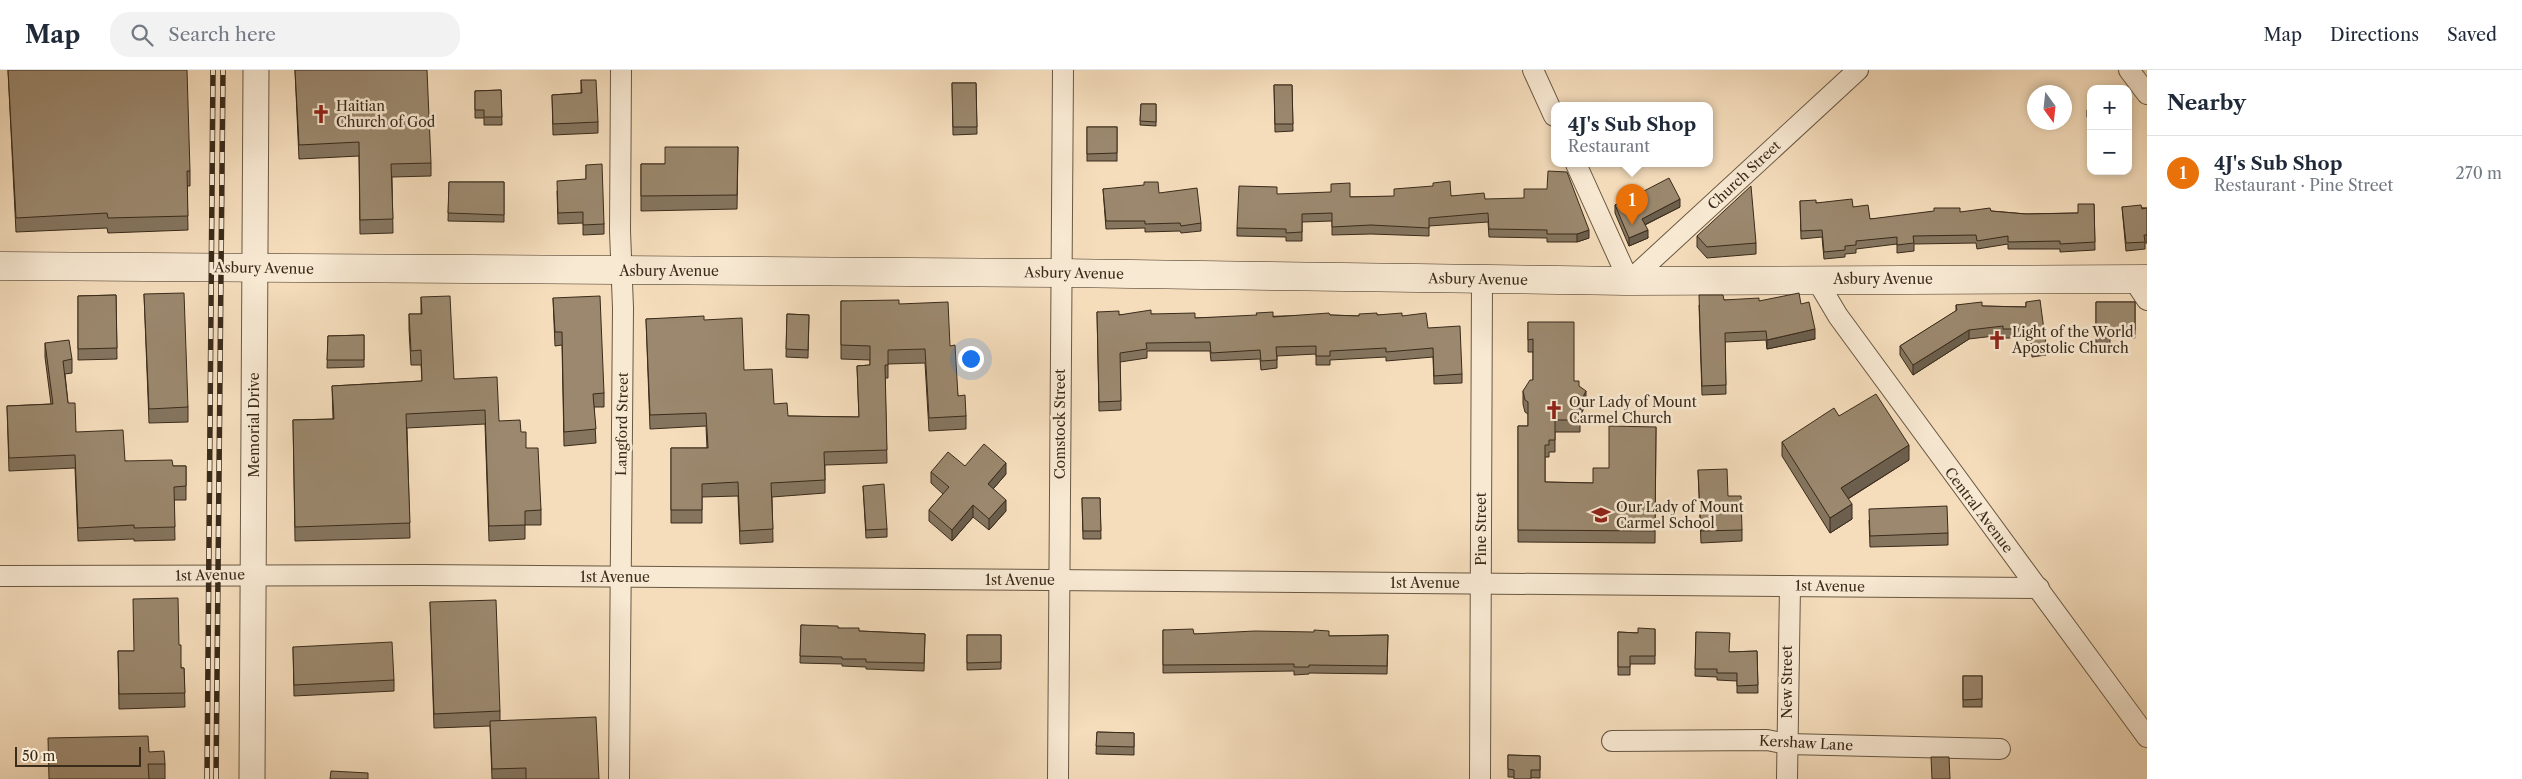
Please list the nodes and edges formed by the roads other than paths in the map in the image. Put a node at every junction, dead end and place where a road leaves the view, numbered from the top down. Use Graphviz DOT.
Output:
graph roads {
  1 [pos="256,70"];
  2 [pos="621,70"];
  3 [pos="1063,70"];
  4 [pos="1533,70"];
  5 [pos="1858,70"];
  6 [pos="1551,109"];
  7 [pos="1577,167"];
  8 [pos="0,266"];
  9 [pos="255,268"];
  10 [pos="622,271"];
  11 [pos="1061,273"];
  12 [pos="1482,279"];
  13 [pos="1816,279"];
  14 [pos="1629,281"];
  15 [pos="2142,286"];
  16 [pos="253,575"];
  17 [pos="0,576"];
  18 [pos="620,577"];
  19 [pos="1059,580"];
  20 [pos="1481,583"];
  21 [pos="1790,586"];
  22 [pos="2039,588"];
  23 [pos="2147,737"];
  24 [pos="1612,741"];
  25 [pos="1787,744"];
  26 [pos="2000,749"];
  27 [pos="252,779"];
  28 [pos="619,779"];
  29 [pos="1058,779"];
  30 [pos="1480,779"];
  31 [pos="1787,779"];
  1 -- 9 [label="street, Memorial Drive"];
  2 -- 10 [label="street, Langford Street"];
  3 -- 11 [label="street, Comstock Street"];
  4 -- 6 [label="street"];
  5 -- 14 [label="street, Church Street"];
  7 -- 14 [label="street"];
  8 -- 9 [label="main road, Asbury Avenue"];
  9 -- 10 [label="main road, Asbury Avenue"];
  9 -- 16 [label="street, Memorial Drive"];
  10 -- 11 [label="main road, Asbury Avenue"];
  10 -- 18 [label="street, Langford Street"];
  11 -- 12 [label="main road, Asbury Avenue"];
  11 -- 19 [label="street, Comstock Street"];
  12 -- 14 [label="main road, Asbury Avenue"];
  12 -- 20 [label="street, Pine Street"];
  13 -- 14 [label="main road, Asbury Avenue"];
  13 -- 15 [label="main road, Asbury Avenue"];
  13 -- 22 [label="street, Central Avenue"];
  16 -- 17 [label="street, 1st Avenue"];
  16 -- 18 [label="street, 1st Avenue"];
  16 -- 27 [label="street, Memorial Drive"];
  18 -- 19 [label="street, 1st Avenue"];
  18 -- 28 [label="street, Langford Street"];
  19 -- 20 [label="street, 1st Avenue"];
  19 -- 29 [label="street, Comstock Street"];
  20 -- 21 [label="street, 1st Avenue"];
  20 -- 30 [label="street, Pine Street"];
  21 -- 22 [label="street, 1st Avenue"];
  21 -- 25 [label="street, New Street"];
  22 -- 23 [label="street, Central Avenue"];
  24 -- 25 [label="street, Kershaw Lane"];
  25 -- 26 [label="street, Kershaw Lane"];
  25 -- 31 [label="street, New Street"];
}
